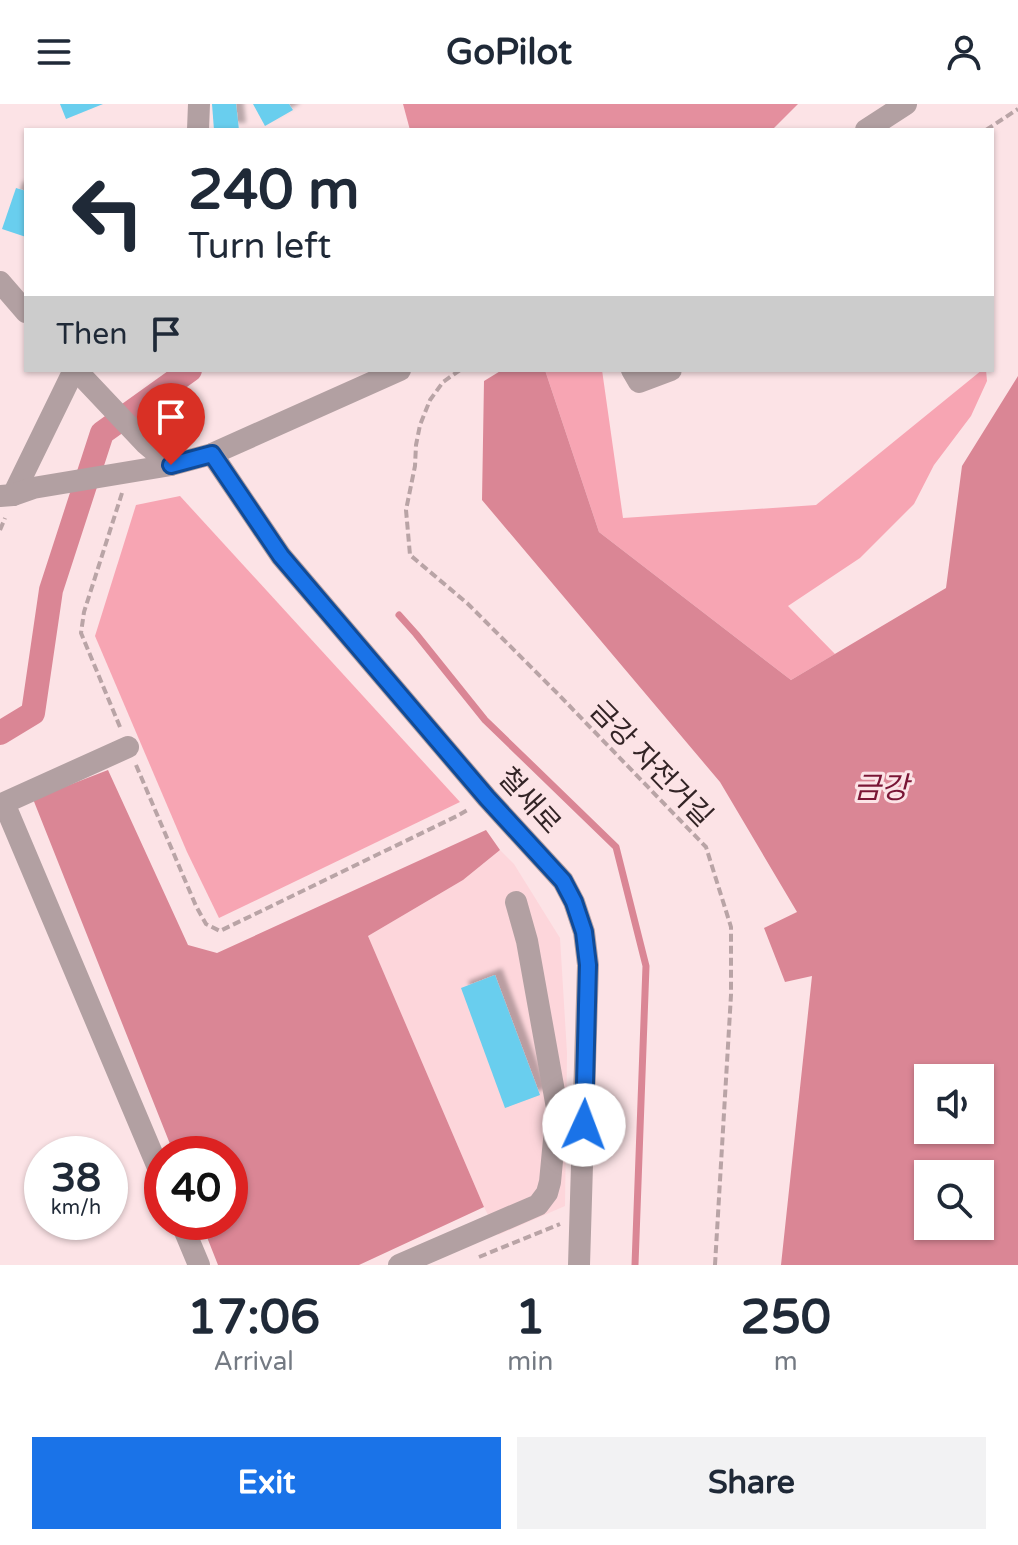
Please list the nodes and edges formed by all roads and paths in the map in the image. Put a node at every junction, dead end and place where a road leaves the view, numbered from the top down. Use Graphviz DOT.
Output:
graph roads {
  1 [pos="199,104"];
  2 [pos="906,104"];
  3 [pos="1018,109"];
  4 [pos="198,128"];
  5 [pos="869,128"];
  6 [pos="989,128"];
  7 [pos="0,282"];
  8 [pos="24,310"];
  9 [pos="396,372"];
  10 [pos="457,372"];
  11 [pos="633,372"];
  12 [pos="666,372"];
  13 [pos="79,374"];
  14 [pos="212,454"];
  15 [pos="171,465"];
  16 [pos="121,473"];
  17 [pos="15,493"];
  18 [pos="128,747"];
  19 [pos="487,798"];
  20 [pos="516,902"];
  21 [pos="145,1136"];
  22 [pos="581,1216"];
  23 [pos="189,1240"];
  24 [pos="472,1260"];
  25 [pos="199,1265"];
  26 [pos="399,1265"];
  27 [pos="579,1265"];
  28 [pos="715,1265"];
  1 -- 4 [label="street"];
  2 -- 5 [label="street"];
  3 -- 6 [label="path"];
  7 -- 8 [label="street"];
  9 -- 14 [label="street"];
  10 -- 28 [label="path, 금강 자전거길"];
  11 -- 12 [label="street"];
  13 -- 15 [label="street"];
  13 -- 17 [label="street"];
  14 -- 15 [label="street"];
  14 -- 19 [label="street, 철새로"];
  15 -- 16 [label="street"];
  16 -- 17 [label="street"];
  16 -- 18 [label="path"];
  18 -- 19 [label="path"];
  18 -- 21 [label="street"];
  19 -- 22 [label="street, 철새로"];
  20 -- 26 [label="street"];
  22 -- 24 [label="path"];
  22 -- 27 [label="street, 철새로"];
  23 -- 25 [label="street"];
}
